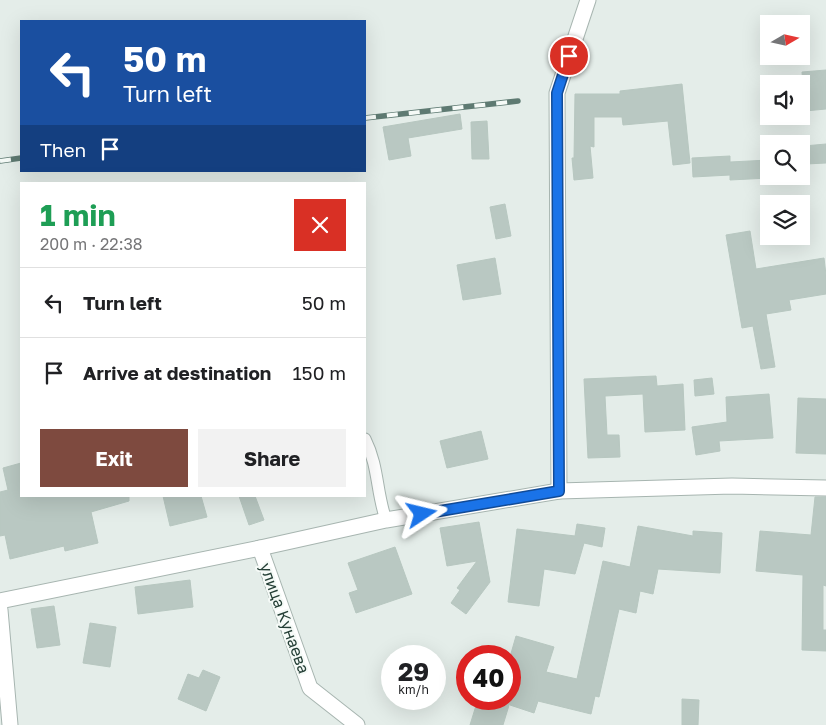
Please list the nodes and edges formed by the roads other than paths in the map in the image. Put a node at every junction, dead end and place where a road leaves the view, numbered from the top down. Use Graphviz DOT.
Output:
graph roads {
  1 [pos="588,0"];
  2 [pos="366,441"];
  3 [pos="826,488"];
  4 [pos="559,491"];
  5 [pos="386,520"];
  6 [pos="260,548"];
  7 [pos="0,601"];
  8 [pos="0,610"];
  9 [pos="10,725"];
  10 [pos="356,725"];
  1 -- 4 [label="street"];
  2 -- 5 [label="lane"];
  3 -- 4 [label="street"];
  4 -- 5 [label="street"];
  5 -- 6 [label="street"];
  6 -- 7 [label="street"];
  6 -- 10 [label="street, улица Кунаева"];
  8 -- 9 [label="street"];
}
